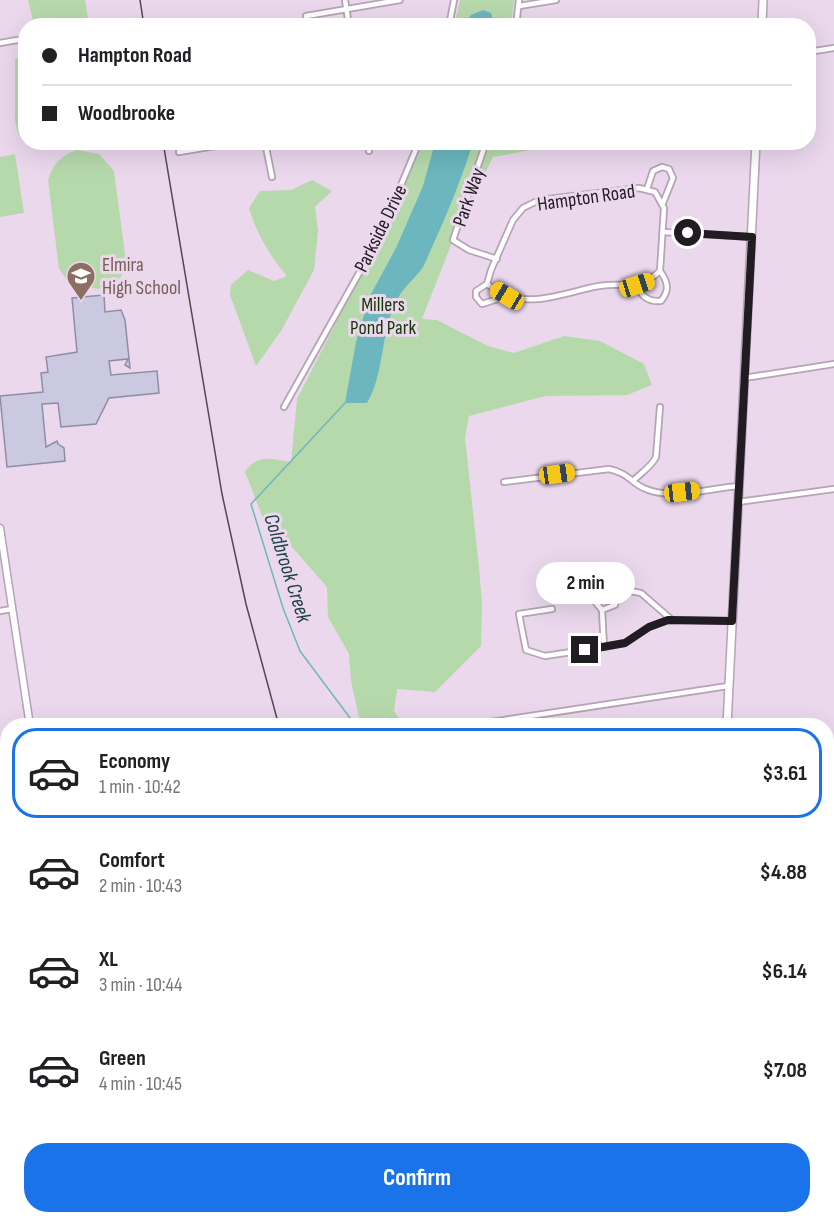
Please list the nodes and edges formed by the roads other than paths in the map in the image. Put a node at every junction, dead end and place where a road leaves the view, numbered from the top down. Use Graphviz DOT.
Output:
graph roads {
  1 [pos="345,0"];
  2 [pos="400,0"];
  3 [pos="454,0"];
  4 [pos="556,0"];
  5 [pos="763,0"];
  6 [pos="519,3"];
  7 [pos="346,9"];
  8 [pos="306,16"];
  9 [pos="348,18"];
  10 [pos="451,18"];
  11 [pos="517,18"];
  12 [pos="762,18"];
  13 [pos="17,40"];
  14 [pos="0,43"];
  15 [pos="834,48"];
  16 [pos="816,51"];
  17 [pos="191,150"];
  18 [pos="267,150"];
  19 [pos="416,150"];
  20 [pos="483,150"];
  21 [pos="756,150"];
  22 [pos="179,152"];
  23 [pos="272,177"];
  24 [pos="647,189"];
  25 [pos="663,203"];
  26 [pos="663,232"];
  27 [pos="752,237"];
  28 [pos="497,259"];
  29 [pos="660,271"];
  30 [pos="487,284"];
  31 [pos="637,285"];
  32 [pos="507,296"];
  33 [pos="834,364"];
  34 [pos="744,378"];
  35 [pos="285,407"];
  36 [pos="660,407"];
  37 [pos="634,480"];
  38 [pos="504,482"];
  39 [pos="739,486"];
  40 [pos="834,489"];
  41 [pos="738,502"];
  42 [pos="0,528"];
  43 [pos="619,589"];
  44 [pos="12,609"];
  45 [pos="552,609"];
  46 [pos="0,610"];
  47 [pos="602,610"];
  48 [pos="672,620"];
  49 [pos="732,621"];
  50 [pos="604,647"];
  51 [pos="728,686"];
  52 [pos="29,718"];
  53 [pos="517,718"];
  54 [pos="727,718"];
  1 -- 7 [label="street"];
  2 -- 7 [label="street"];
  3 -- 10 [label="street"];
  4 -- 6 [label="street"];
  5 -- 12 [label="main road"];
  6 -- 11 [label="street"];
  7 -- 8 [label="street"];
  7 -- 9 [label="street"];
  13 -- 14 [label="street"];
  15 -- 16 [label="street"];
  17 -- 22 [label="street"];
  18 -- 23 [label="street"];
  19 -- 35 [label="street, Parkside Drive"];
  20 -- 28 [label="street, Park Way"];
  21 -- 27 [label="main road"];
  24 -- 25 [label="street, Hampton Road"];
  24 -- 25 [label="street"];
  24 -- 28 [label="street, Hampton Road"];
  25 -- 26 [label="street, Hampton Road"];
  26 -- 27 [label="street"];
  26 -- 29 [label="street, Hampton Road"];
  27 -- 34 [label="main road"];
  28 -- 30 [label="street, Hampton Road"];
  29 -- 31 [label="street, Hampton Road"];
  29 -- 31 [label="street, Hampton Road"];
  30 -- 32 [label="street, Hampton Road"];
  30 -- 32 [label="street, Hampton Road"];
  31 -- 32 [label="street, Hampton Road"];
  33 -- 34 [label="street"];
  34 -- 39 [label="main road"];
  36 -- 37 [label="street"];
  37 -- 38 [label="street"];
  37 -- 39 [label="street"];
  39 -- 41 [label="main road"];
  40 -- 41 [label="street"];
  41 -- 49 [label="main road"];
  42 -- 44 [label="street"];
  43 -- 47 [label="street"];
  43 -- 47 [label="street"];
  43 -- 48 [label="street"];
  44 -- 46 [label="street"];
  44 -- 52 [label="street"];
  45 -- 50 [label="street"];
  47 -- 50 [label="street"];
  48 -- 49 [label="street"];
  48 -- 50 [label="street"];
  49 -- 51 [label="main road"];
  51 -- 53 [label="street"];
  51 -- 54 [label="main road"];
}
